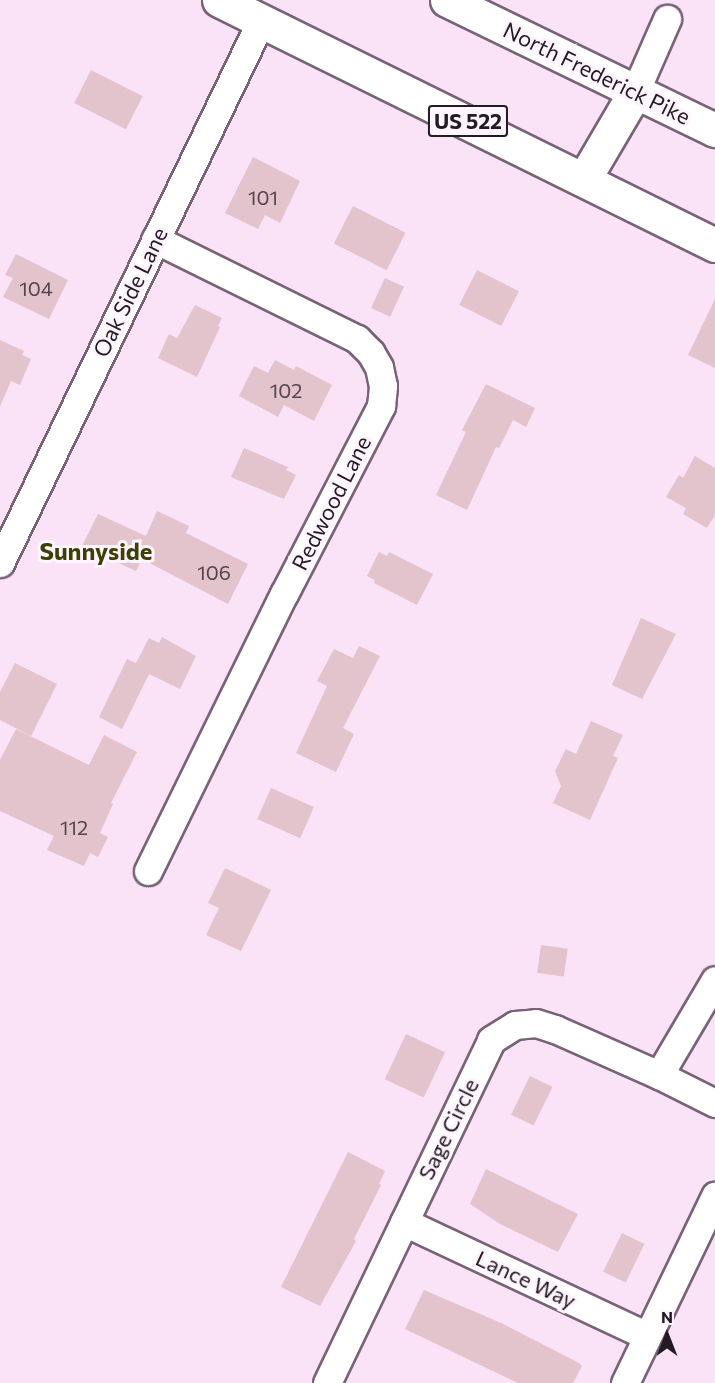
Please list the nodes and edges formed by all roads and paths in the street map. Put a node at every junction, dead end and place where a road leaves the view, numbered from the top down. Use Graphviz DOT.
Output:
graph roads {
  1 [pos="219,0"];
  2 [pos="447,0"];
  3 [pos="667,19"];
  4 [pos="261,21"];
  5 [pos="635,92"];
  6 [pos="715,130"];
  7 [pos="584,178"];
  8 [pos="155,239"];
  9 [pos="715,245"];
  10 [pos="0,563"];
  11 [pos="148,871"];
  12 [pos="715,980"];
  13 [pos="659,1075"];
  14 [pos="715,1103"];
  15 [pos="715,1196"];
  16 [pos="404,1222"];
  17 [pos="647,1336"];
  18 [pos="327,1383"];
  19 [pos="625,1383"];
  1 -- 4 [label="main road, US 522"];
  2 -- 5 [label="main road, North Frederick Pike"];
  3 -- 5 [label="street"];
  4 -- 7 [label="main road, US 522"];
  4 -- 8 [label="street, Oak Side Lane"];
  5 -- 6 [label="main road, North Frederick Pike"];
  5 -- 7 [label="main road"];
  7 -- 9 [label="main road, US 522"];
  8 -- 10 [label="street, Oak Side Lane"];
  8 -- 11 [label="street, Redwood Lane"];
  12 -- 13 [label="street"];
  13 -- 14 [label="street, Sage Circle"];
  13 -- 16 [label="street, Sage Circle"];
  15 -- 17 [label="street"];
  16 -- 17 [label="street, Lance Way"];
  16 -- 18 [label="street, Sage Circle"];
  17 -- 19 [label="street"];
}
